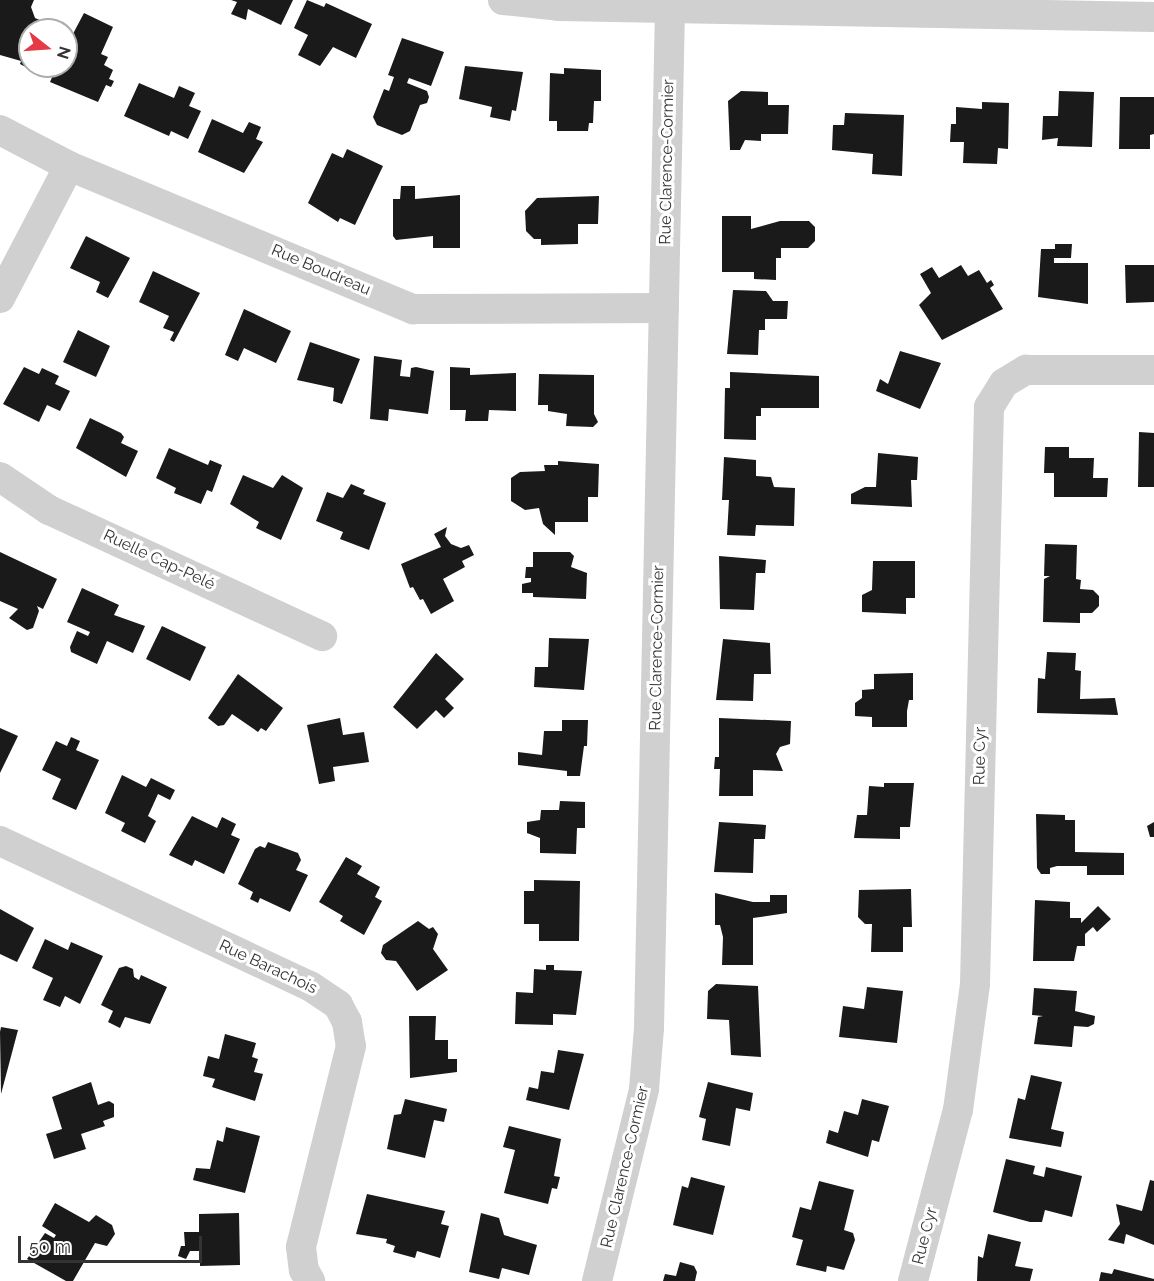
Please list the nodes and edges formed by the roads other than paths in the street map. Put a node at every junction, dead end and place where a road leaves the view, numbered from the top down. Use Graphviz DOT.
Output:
graph roads {
  1 [pos="503,0"];
  2 [pos="996,6"];
  3 [pos="670,9"];
  4 [pos="1154,17"];
  5 [pos="0,130"];
  6 [pos="69,166"];
  7 [pos="0,298"];
  8 [pos="664,308"];
  9 [pos="1154,370"];
  10 [pos="0,477"];
  11 [pos="322,636"];
  12 [pos="0,841"];
  13 [pos="310,1281"];
  14 [pos="597,1281"];
  15 [pos="913,1281"];
  1 -- 3 [label="street"];
  2 -- 3 [label="street"];
  2 -- 4 [label="street"];
  3 -- 8 [label="street, Rue Clarence-Cormier"];
  5 -- 6 [label="street, Rue Boudreau"];
  6 -- 7 [label="street"];
  6 -- 8 [label="street, Rue Boudreau"];
  8 -- 14 [label="street, Rue Clarence-Cormier"];
  9 -- 15 [label="street, Rue Cyr"];
  10 -- 11 [label="street, Ruelle Cap-Pelé"];
  12 -- 13 [label="street, Rue Barachois"];
}
